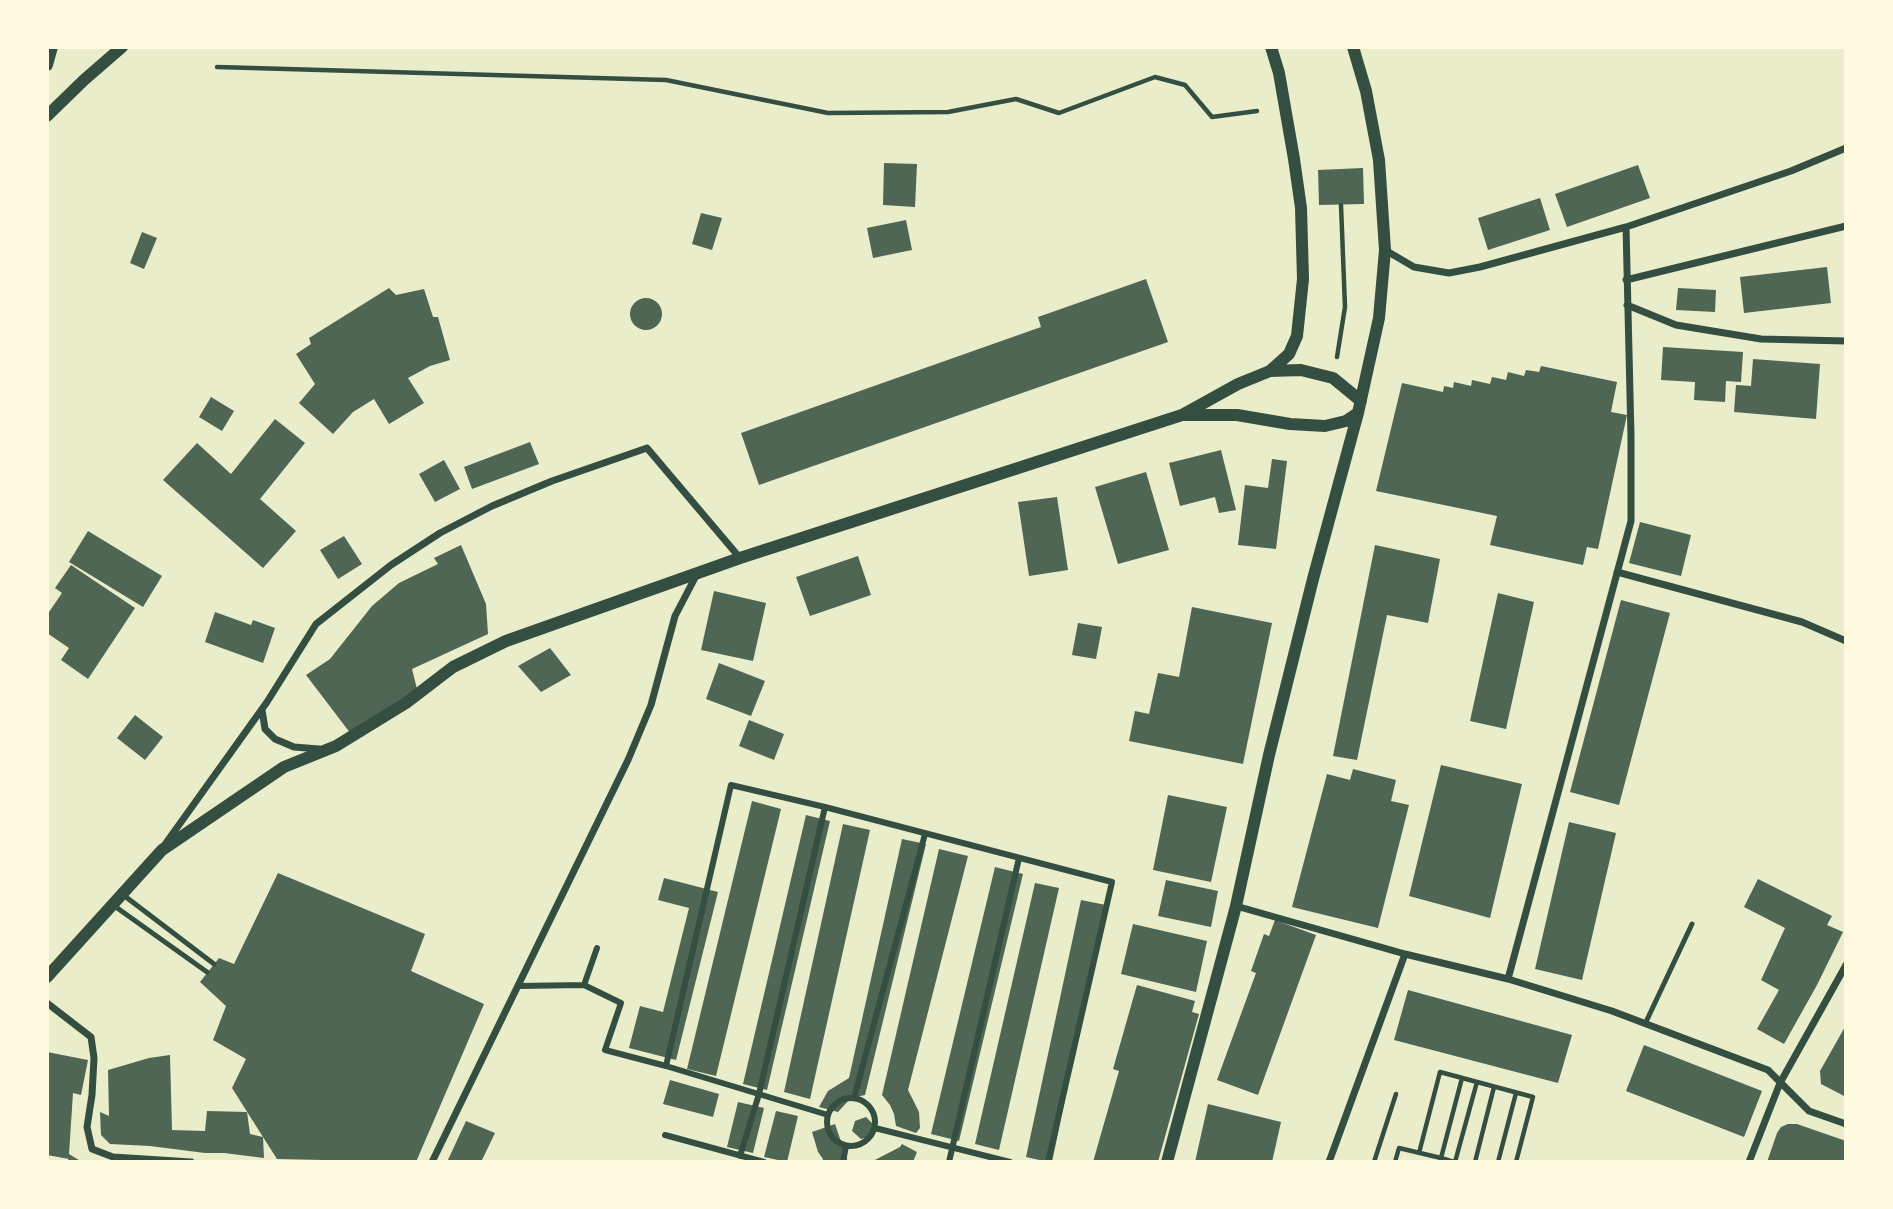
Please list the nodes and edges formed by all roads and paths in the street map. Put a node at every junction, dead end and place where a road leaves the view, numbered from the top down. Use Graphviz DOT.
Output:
graph roads {
  1 [pos="51,47"];
  2 [pos="122,47"];
  3 [pos="1271,47"];
  4 [pos="1353,47"];
  5 [pos="47,65"];
  6 [pos="217,67"];
  7 [pos="1258,111"];
  8 [pos="47,116"];
  9 [pos="1846,148"];
  10 [pos="1341,205"];
  11 [pos="1846,226"];
  12 [pos="1626,227"];
  13 [pos="1385,250"];
  14 [pos="1626,280"];
  15 [pos="1627,305"];
  16 [pos="1846,341"];
  17 [pos="1270,371"];
  18 [pos="1333,378"];
  19 [pos="1360,407"];
  20 [pos="1182,415"];
  21 [pos="740,558"];
  22 [pos="1617,572"];
  23 [pos="697,573"];
  24 [pos="1846,641"];
  25 [pos="262,710"];
  26 [pos="325,750"];
  27 [pos="825,807"];
  28 [pos="925,834"];
  29 [pos="162,850"];
  30 [pos="1019,859"];
  31 [pos="122,894"];
  32 [pos="113,905"];
  33 [pos="1236,906"];
  34 [pos="1692,924"];
  35 [pos="597,948"];
  36 [pos="1405,954"];
  37 [pos="214,964"];
  38 [pos="1846,965"];
  39 [pos="207,972"];
  40 [pos="47,977"];
  41 [pos="1508,979"];
  42 [pos="584,985"];
  43 [pos="518,986"];
  44 [pos="47,1003"];
  45 [pos="1645,1024"];
  46 [pos="666,1066"];
  47 [pos="1462,1078"];
  48 [pos="1477,1082"];
  49 [pos="1780,1083"];
  50 [pos="1494,1087"];
  51 [pos="1516,1093"];
  52 [pos="759,1094"];
  53 [pos="1396,1094"];
  54 [pos="854,1098"];
  55 [pos="828,1115"];
  56 [pos="1846,1124"];
  57 [pos="875,1128"];
  58 [pos="665,1135"];
  59 [pos="846,1146"];
  60 [pos="952,1147"];
  61 [pos="1419,1153"];
  62 [pos="740,1156"];
  63 [pos="113,1160"];
  64 [pos="1444,1160"];
  65 [pos="191,1162"];
  66 [pos="432,1162"];
  67 [pos="764,1162"];
  68 [pos="843,1162"];
  69 [pos="949,1162"];
  70 [pos="1010,1162"];
  71 [pos="1048,1162"];
  72 [pos="1167,1162"];
  73 [pos="1329,1162"];
  74 [pos="1374,1162"];
  75 [pos="1395,1162"];
  76 [pos="1455,1162"];
  77 [pos="1475,1162"];
  78 [pos="1498,1162"];
  79 [pos="1516,1162"];
  80 [pos="1749,1162"];
  1 -- 5 [label="street"];
  2 -- 8 [label="street"];
  3 -- 17 [label="street"];
  4 -- 13 [label="street"];
  6 -- 7 [label="path"];
  9 -- 12 [label="street"];
  10 -- 18 [label="path"];
  11 -- 14 [label="street"];
  12 -- 13 [label="street"];
  12 -- 14 [label="street"];
  13 -- 19 [label="street"];
  14 -- 15 [label="street"];
  15 -- 16 [label="street"];
  15 -- 22 [label="street"];
  17 -- 18 [label="street"];
  17 -- 20 [label="street"];
  18 -- 19 [label="street"];
  19 -- 20 [label="street"];
  19 -- 33 [label="street"];
  20 -- 21 [label="street"];
  21 -- 23 [label="street"];
  21 -- 25 [label="street"];
  22 -- 24 [label="street"];
  22 -- 41 [label="street"];
  23 -- 26 [label="street"];
  23 -- 43 [label="street"];
  25 -- 26 [label="street"];
  25 -- 29 [label="street"];
  26 -- 29 [label="street"];
  27 -- 28 [label="street"];
  27 -- 46 [label="street"];
  27 -- 52 [label="street"];
  28 -- 30 [label="street"];
  28 -- 54 [label="street"];
  29 -- 31 [label="street"];
  30 -- 60 [label="street"];
  30 -- 71 [label="street"];
  31 -- 32 [label="street"];
  31 -- 37 [label="lane"];
  32 -- 39 [label="lane"];
  32 -- 40 [label="street"];
  33 -- 36 [label="street"];
  33 -- 72 [label="street"];
  34 -- 45 [label="lane"];
  35 -- 42 [label="street"];
  36 -- 41 [label="street"];
  36 -- 73 [label="street"];
  38 -- 49 [label="street"];
  41 -- 45 [label="street"];
  42 -- 43 [label="street"];
  42 -- 46 [label="street"];
  43 -- 66 [label="street"];
  44 -- 63 [label="street"];
  45 -- 49 [label="street"];
  46 -- 52 [label="street"];
  47 -- 48 [label="path"];
  47 -- 61 [label="path"];
  47 -- 64 [label="path"];
  48 -- 50 [label="path"];
  48 -- 76 [label="path"];
  49 -- 56 [label="street"];
  49 -- 80 [label="street"];
  50 -- 51 [label="path"];
  50 -- 77 [label="path"];
  51 -- 78 [label="path"];
  51 -- 79 [label="path"];
  52 -- 55 [label="street"];
  52 -- 62 [label="street"];
  53 -- 74 [label="path"];
  54 -- 55 [label="street"];
  54 -- 57 [label="street"];
  55 -- 59 [label="street"];
  57 -- 59 [label="street"];
  57 -- 60 [label="street"];
  58 -- 62 [label="street"];
  59 -- 68 [label="street"];
  60 -- 69 [label="street"];
  60 -- 70 [label="street"];
  61 -- 64 [label="path"];
  61 -- 75 [label="path"];
  62 -- 67 [label="street"];
  63 -- 65 [label="street"];
  64 -- 76 [label="path"];
}
